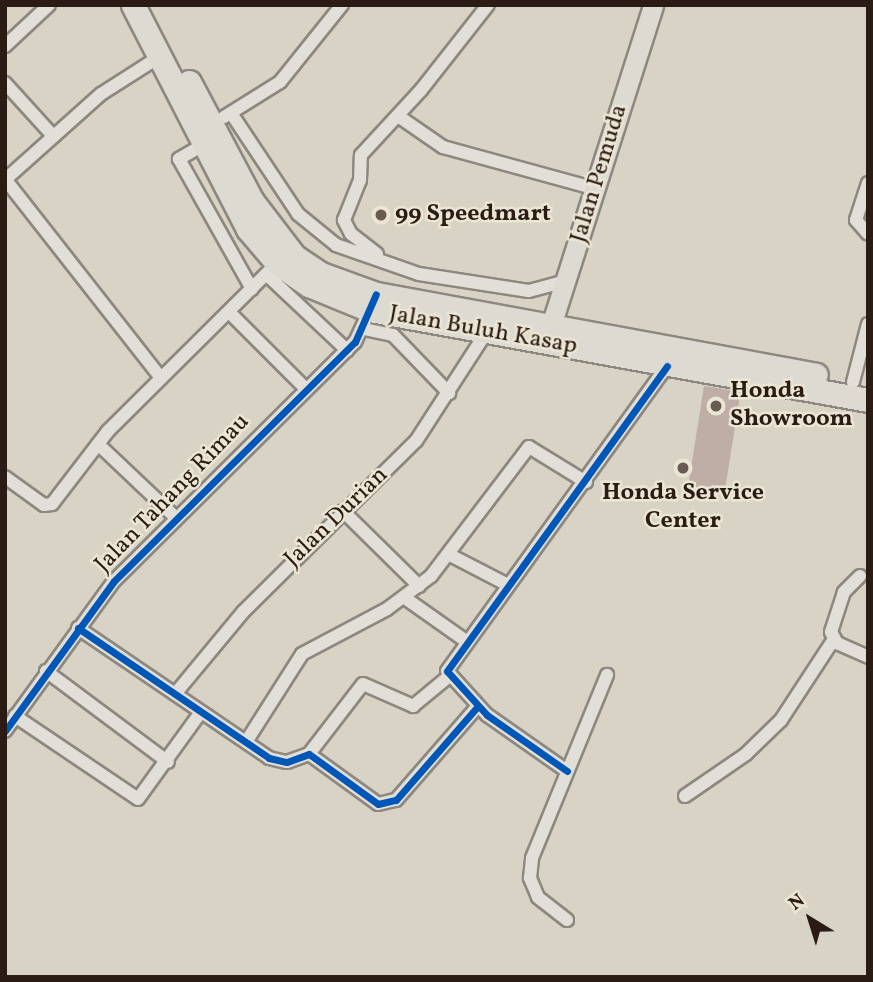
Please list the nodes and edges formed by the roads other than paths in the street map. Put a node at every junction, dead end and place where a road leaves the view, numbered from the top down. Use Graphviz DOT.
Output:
graph roads {
  1 [pos="49,5"];
  2 [pos="134,5"];
  3 [pos="151,5"];
  4 [pos="342,5"];
  5 [pos="488,5"];
  6 [pos="653,5"];
  7 [pos="5,46"];
  8 [pos="159,57"];
  9 [pos="5,83"];
  10 [pos="398,116"];
  11 [pos="215,127"];
  12 [pos="53,136"];
  13 [pos="6,178"];
  14 [pos="868,183"];
  15 [pos="597,189"];
  16 [pos="868,234"];
  17 [pos="388,262"];
  18 [pos="272,269"];
  19 [pos="566,281"];
  20 [pos="252,289"];
  21 [pos="370,311"];
  22 [pos="229,312"];
  23 [pos="868,324"];
  24 [pos="486,333"];
  25 [pos="549,333"];
  26 [pos="347,350"];
  27 [pos="667,366"];
  28 [pos="161,378"];
  29 [pos="860,383"];
  30 [pos="306,389"];
  31 [pos="449,393"];
  32 [pos="868,400"];
  33 [pos="97,444"];
  34 [pos="5,477"];
  35 [pos="586,482"];
  36 [pos="343,511"];
  37 [pos="175,517"];
  38 [pos="450,555"];
  39 [pos="860,576"];
  40 [pos="508,585"];
  41 [pos="419,586"];
  42 [pos="405,597"];
  43 [pos="78,628"];
  44 [pos="834,639"];
  45 [pos="466,641"];
  46 [pos="868,657"];
  47 [pos="46,671"];
  48 [pos="607,675"];
  49 [pos="448,677"];
  50 [pos="175,694"];
  51 [pos="477,707"];
  52 [pos="201,712"];
  53 [pos="15,716"];
  54 [pos="5,731"];
  55 [pos="246,742"];
  56 [pos="309,754"];
  57 [pos="168,762"];
  58 [pos="567,771"];
  59 [pos="685,796"];
  60 [pos="568,920"];
  1 -- 7 [label="street"];
  2 -- 8 [label="highway, Jalan Buluh Kasap"];
  3 -- 11 [label="highway, Jalan Buluh Kasap"];
  4 -- 11 [label="street"];
  5 -- 10 [label="street"];
  6 -- 15 [label="main road, Jalan Pemuda"];
  8 -- 11 [label="highway, Jalan Buluh Kasap"];
  8 -- 12 [label="street"];
  9 -- 12 [label="street"];
  10 -- 15 [label="street"];
  10 -- 17 [label="street"];
  11 -- 17 [label="street"];
  11 -- 18 [label="highway, Jalan Buluh Kasap"];
  11 -- 20 [label="street"];
  11 -- 21 [label="highway, Jalan Buluh Kasap"];
  12 -- 13 [label="street"];
  13 -- 28 [label="street"];
  14 -- 16 [label="street"];
  15 -- 19 [label="main road, Jalan Pemuda"];
  17 -- 19 [label="street"];
  18 -- 20 [label="street"];
  18 -- 21 [label="highway, Jalan Buluh Kasap"];
  18 -- 26 [label="street"];
  19 -- 25 [label="main road, Jalan Pemuda"];
  20 -- 22 [label="street"];
  21 -- 24 [label="highway, Jalan Buluh Kasap"];
  21 -- 25 [label="highway, Jalan Buluh Kasap"];
  21 -- 26 [label="street, Jalan Tahang Rimau"];
  21 -- 31 [label="street"];
  22 -- 28 [label="street"];
  22 -- 30 [label="street"];
  23 -- 29 [label="street"];
  24 -- 25 [label="highway, Jalan Buluh Kasap"];
  24 -- 31 [label="street, Jalan Durian"];
  25 -- 27 [label="highway, Jalan Buluh Kasap"];
  25 -- 29 [label="highway, Jalan Buluh Kasap"];
  26 -- 30 [label="street, Jalan Tahang Rimau"];
  27 -- 32 [label="highway, Jalan Buluh Kasap"];
  27 -- 35 [label="street"];
  28 -- 33 [label="street"];
  30 -- 37 [label="street, Jalan Tahang Rimau"];
  31 -- 36 [label="street, Jalan Durian"];
  33 -- 34 [label="street"];
  33 -- 37 [label="street"];
  35 -- 38 [label="street"];
  35 -- 40 [label="street"];
  36 -- 41 [label="street"];
  36 -- 50 [label="street, Jalan Durian"];
  37 -- 43 [label="street, Jalan Tahang Rimau"];
  38 -- 40 [label="street"];
  38 -- 41 [label="street"];
  39 -- 44 [label="street"];
  40 -- 45 [label="street"];
  41 -- 42 [label="street"];
  42 -- 45 [label="street"];
  42 -- 55 [label="street"];
  43 -- 47 [label="street, Jalan Tahang Rimau"];
  43 -- 50 [label="street"];
  44 -- 46 [label="street"];
  44 -- 59 [label="street"];
  45 -- 49 [label="street"];
  47 -- 53 [label="street, Jalan Tahang Rimau"];
  47 -- 57 [label="street"];
  48 -- 58 [label="street"];
  49 -- 51 [label="street"];
  49 -- 56 [label="street"];
  50 -- 52 [label="street"];
  51 -- 56 [label="street"];
  51 -- 58 [label="street"];
  52 -- 55 [label="street"];
  52 -- 57 [label="street"];
  53 -- 54 [label="street, Jalan Tahang Rimau"];
  53 -- 57 [label="street"];
  55 -- 56 [label="street"];
  58 -- 60 [label="street"];
}
